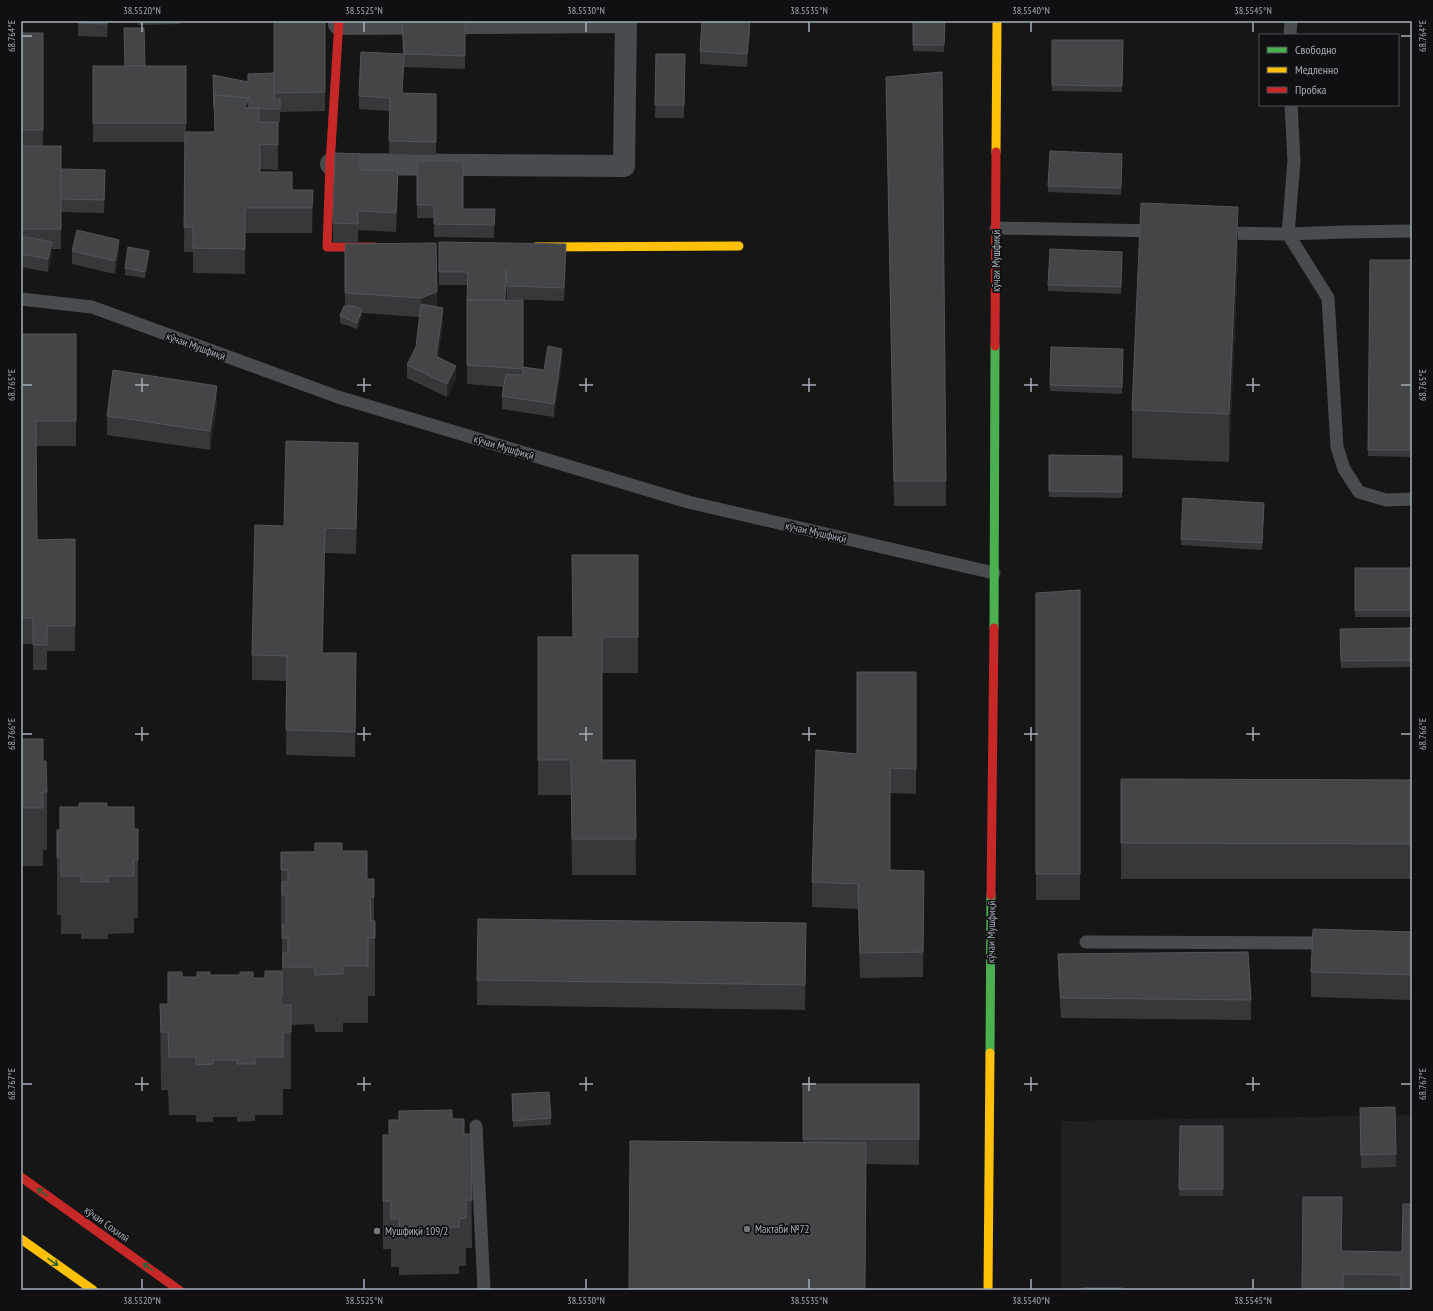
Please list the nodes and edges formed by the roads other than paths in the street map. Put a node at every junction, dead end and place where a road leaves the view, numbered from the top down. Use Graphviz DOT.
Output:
graph roads {
  1 [pos="997,21"];
  2 [pos="1291,21"];
  3 [pos="626,22"];
  4 [pos="339,23"];
  5 [pos="1290,34"];
  6 [pos="1291,106"];
  7 [pos="330,164"];
  8 [pos="996,228"];
  9 [pos="1412,231"];
  10 [pos="1170,232"];
  11 [pos="1209,232"];
  12 [pos="1288,234"];
  13 [pos="525,246"];
  14 [pos="739,246"];
  15 [pos="383,247"];
  16 [pos="21,299"];
  17 [pos="1412,499"];
  18 [pos="994,573"];
  19 [pos="1086,942"];
  20 [pos="1340,943"];
  21 [pos="476,1126"];
  22 [pos="21,1177"];
  23 [pos="21,1239"];
  24 [pos="93,1290"];
  25 [pos="179,1290"];
  26 [pos="484,1290"];
  27 [pos="988,1290"];
  1 -- 8 [label="street, кӯчаи Мушфиқӣ"];
  2 -- 5 [label="lane"];
  3 -- 4 [label="street"];
  3 -- 7 [label="street"];
  4 -- 7 [label="street"];
  6 -- 12 [label="lane"];
  7 -- 15 [label="street"];
  8 -- 10 [label="lane"];
  8 -- 18 [label="street, кӯчаи Мушфиқӣ"];
  9 -- 12 [label="lane"];
  11 -- 12 [label="lane"];
  12 -- 17 [label="lane"];
  13 -- 14 [label="street"];
  16 -- 18 [label="lane, кӯчаи Мушфиқӣ"];
  18 -- 27 [label="street, кӯчаи Мушфиқӣ"];
  19 -- 20 [label="lane"];
  21 -- 26 [label="lane"];
  25 -- 22 [label="street, кӯчаи Соҳилӣ, one-way"];
  23 -- 24 [label="street, one-way"];
}
